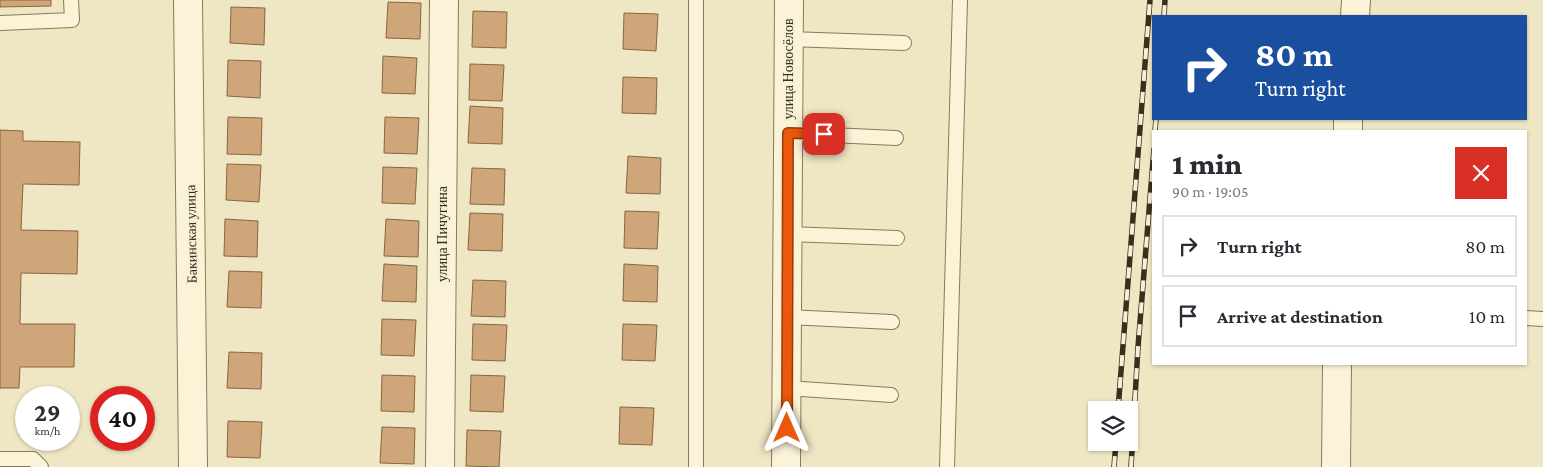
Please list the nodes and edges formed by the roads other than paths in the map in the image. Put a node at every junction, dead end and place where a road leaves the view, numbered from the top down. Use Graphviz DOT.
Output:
graph roads {
  1 [pos="71,0"];
  2 [pos="188,0"];
  3 [pos="444,0"];
  4 [pos="696,0"];
  5 [pos="789,0"];
  6 [pos="960,0"];
  7 [pos="1356,0"];
  8 [pos="1355,15"];
  9 [pos="0,23"];
  10 [pos="788,39"];
  11 [pos="904,43"];
  12 [pos="788,133"];
  13 [pos="896,138"];
  14 [pos="788,234"];
  15 [pos="897,238"];
  16 [pos="787,317"];
  17 [pos="1527,318"];
  18 [pos="1543,319"];
  19 [pos="892,322"];
  20 [pos="1337,365"];
  21 [pos="787,388"];
  22 [pos="891,394"];
  23 [pos="0,459"];
  24 [pos="41,467"];
  25 [pos="193,467"];
  26 [pos="440,467"];
  27 [pos="696,467"];
  28 [pos="787,467"];
  29 [pos="947,467"];
  30 [pos="1336,467"];
  1 -- 9 [label="lane"];
  2 -- 25 [label="street, Бакинская улица"];
  3 -- 26 [label="street, улица Пичугина"];
  4 -- 27 [label="lane"];
  5 -- 10 [label="street, улица Новосёлов"];
  6 -- 29 [label="lane"];
  7 -- 8 [label="street"];
  10 -- 11 [label="lane"];
  10 -- 12 [label="street, улица Новосёлов"];
  12 -- 13 [label="lane"];
  12 -- 14 [label="street, улица Новосёлов"];
  14 -- 15 [label="lane"];
  14 -- 16 [label="street, улица Новосёлов"];
  16 -- 19 [label="lane"];
  16 -- 21 [label="street, улица Новосёлов"];
  17 -- 18 [label="lane"];
  20 -- 30 [label="street"];
  21 -- 22 [label="lane"];
  21 -- 28 [label="street, улица Новосёлов"];
  23 -- 24 [label="lane"];
}
